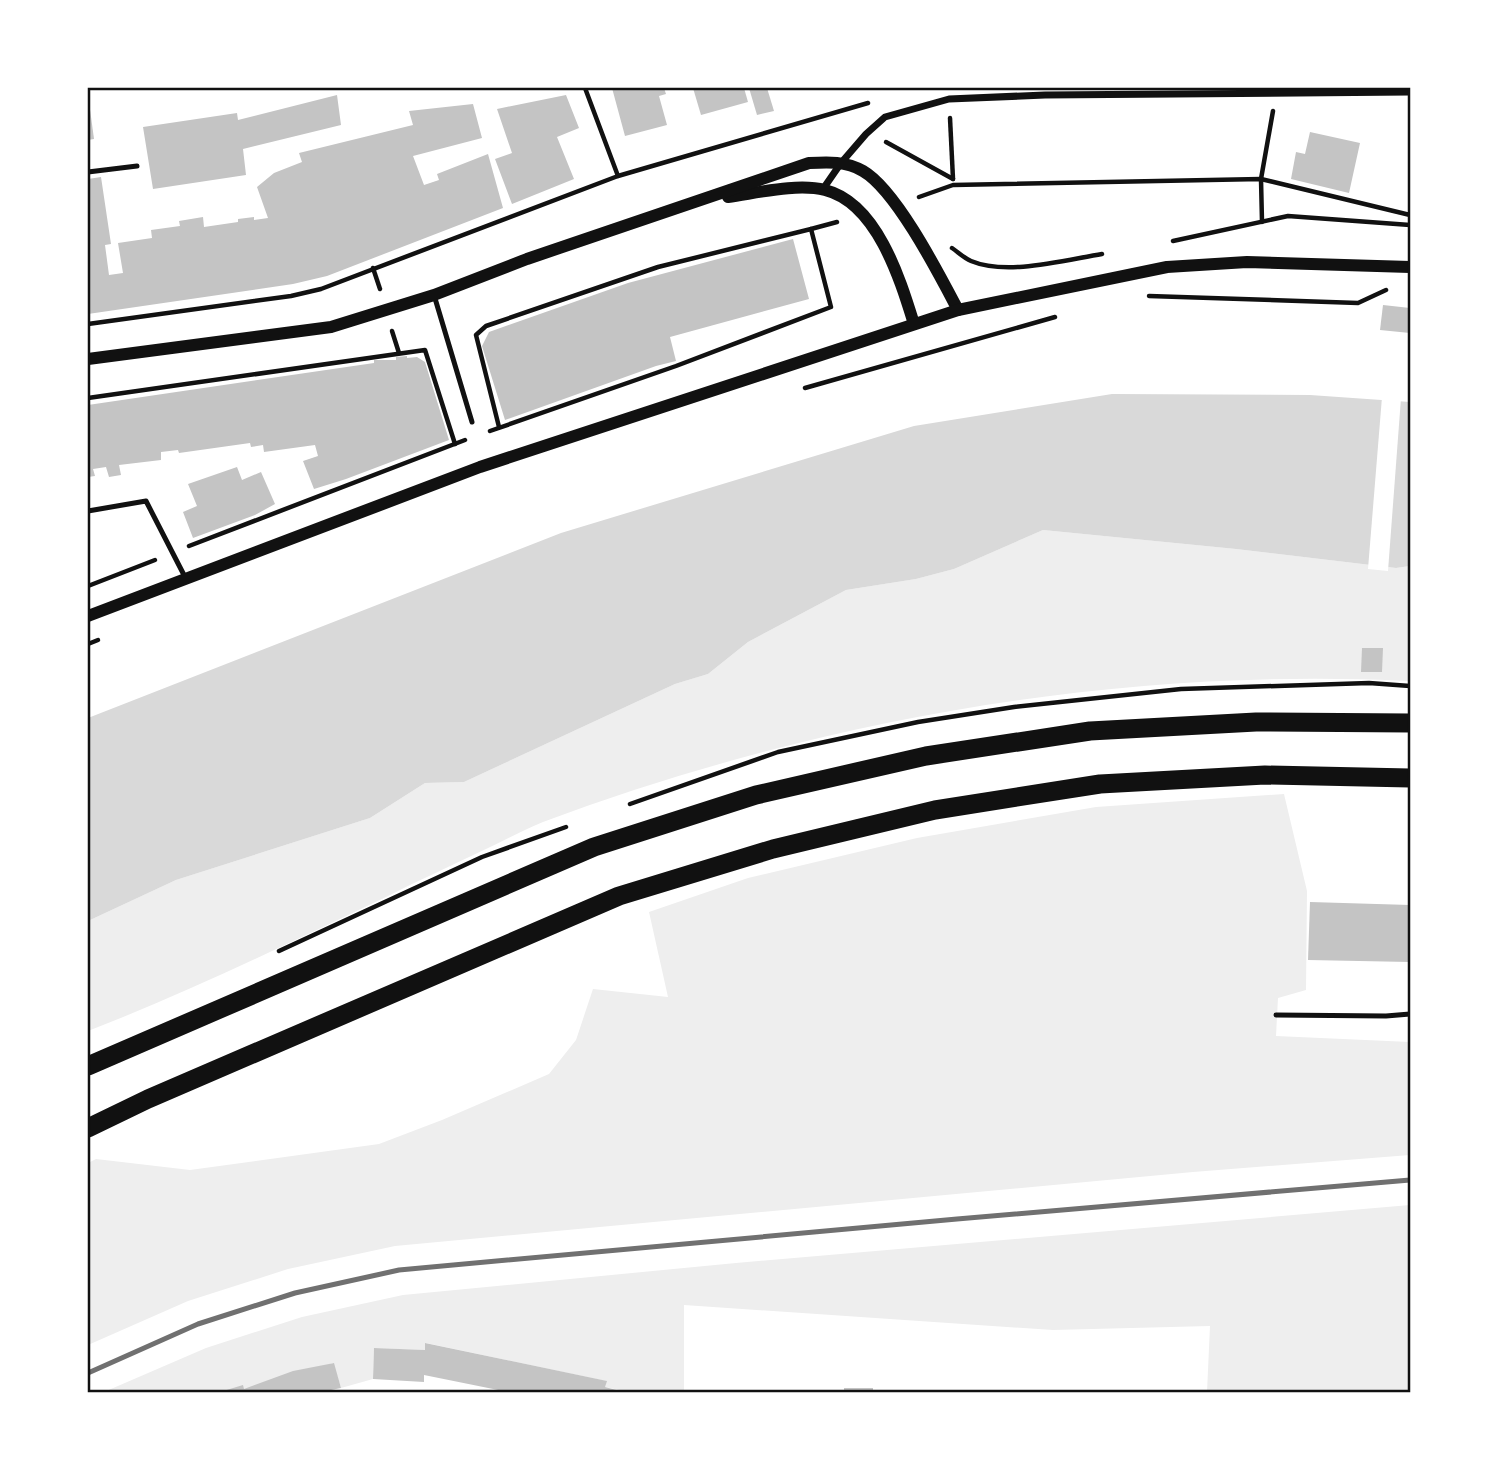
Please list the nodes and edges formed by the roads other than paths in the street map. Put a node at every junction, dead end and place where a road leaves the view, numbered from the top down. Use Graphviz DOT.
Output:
graph roads {
  1 [pos="1410,92"];
  2 [pos="841,163"];
  3 [pos="137,166"];
  4 [pos="88,172"];
  5 [pos="823,189"];
  6 [pos="703,200"];
  7 [pos="1410,267"];
  8 [pos="434,295"];
  9 [pos="958,310"];
  10 [pos="914,324"];
  11 [pos="88,359"];
  12 [pos="472,422"];
  13 [pos="88,511"];
  14 [pos="185,579"];
  15 [pos="88,616"];
  16 [pos="1410,723"];
  17 [pos="1410,778"];
  18 [pos="1410,1014"];
  19 [pos="1276,1015"];
  20 [pos="88,1066"];
  21 [pos="88,1128"];
  1 -- 2 [label="street"];
  2 -- 5 [label="street"];
  2 -- 6 [label="street"];
  2 -- 9 [label="street"];
  3 -- 4 [label="lane"];
  5 -- 6 [label="street"];
  5 -- 10 [label="street"];
  6 -- 8 [label="street"];
  7 -- 9 [label="street"];
  8 -- 11 [label="street"];
  8 -- 12 [label="lane"];
  9 -- 10 [label="street"];
  10 -- 14 [label="street"];
  13 -- 14 [label="lane"];
  14 -- 15 [label="street"];
  16 -- 20 [label="highway"];
  17 -- 21 [label="highway"];
  18 -- 19 [label="lane"];
}
